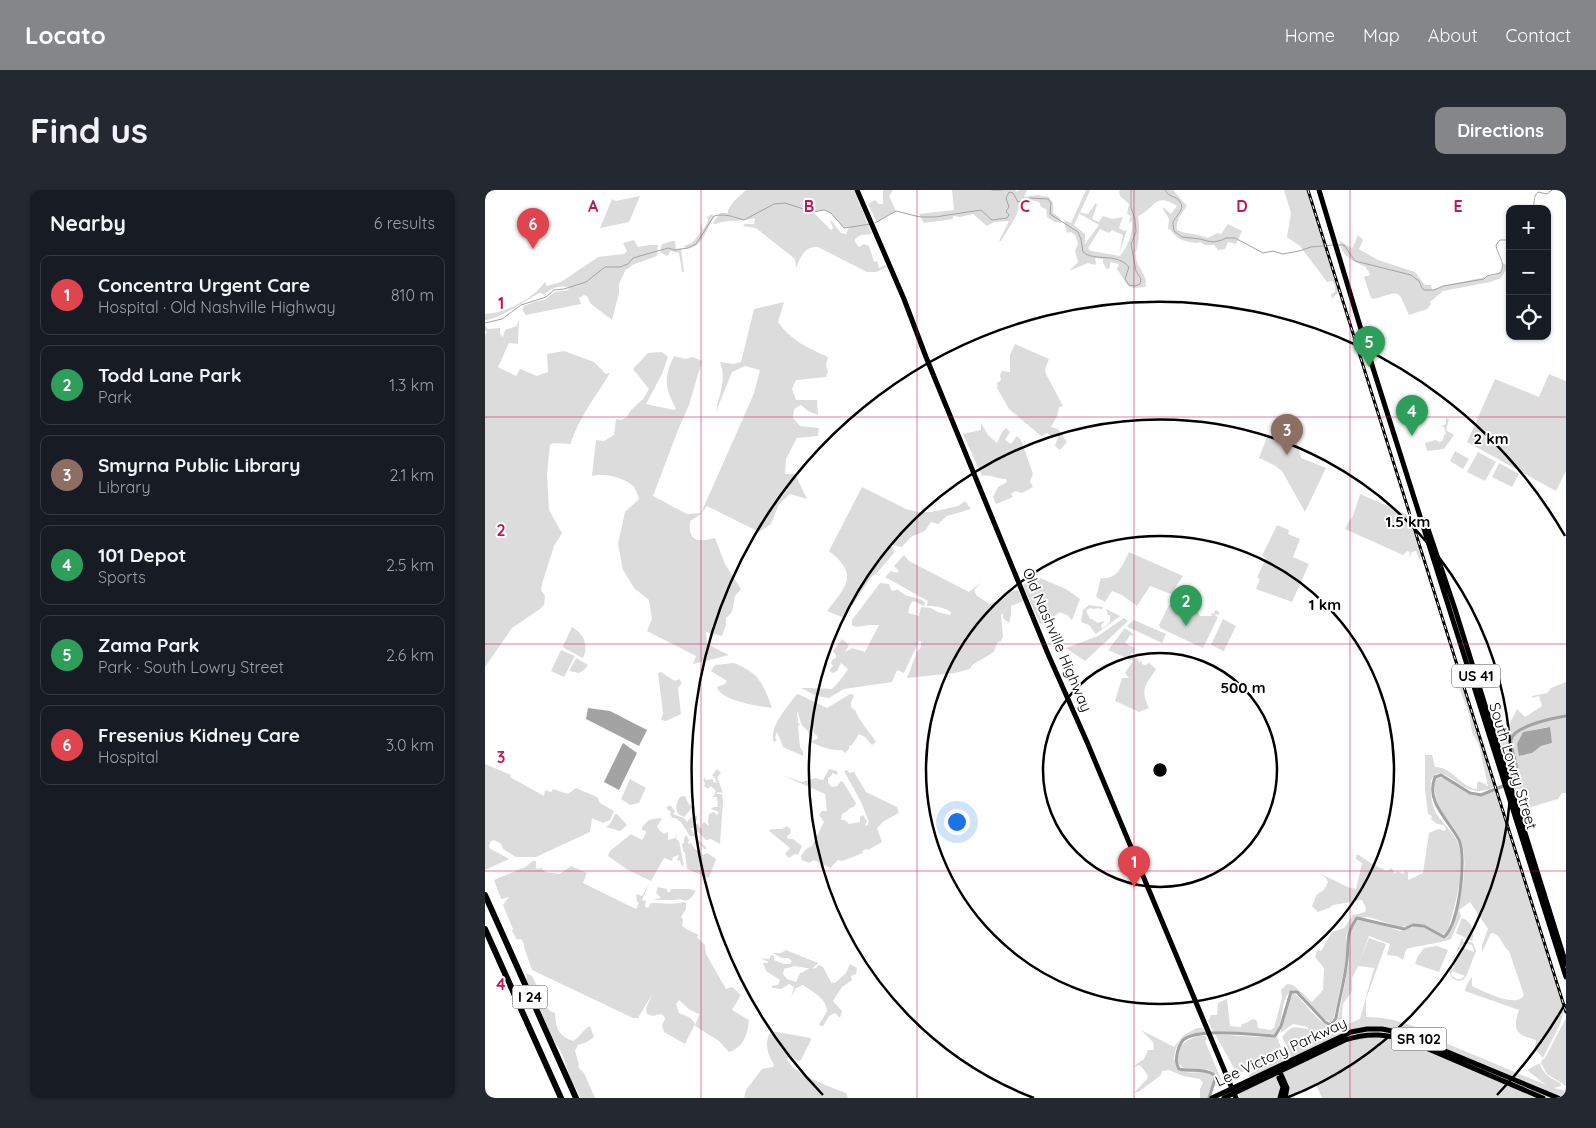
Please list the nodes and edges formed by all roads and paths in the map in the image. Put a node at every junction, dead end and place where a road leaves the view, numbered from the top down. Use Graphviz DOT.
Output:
graph roads {
  1 [pos="857,190"];
  2 [pos="1321,190"];
  3 [pos="485,896"];
  4 [pos="485,929"];
  5 [pos="1561,956"];
  6 [pos="1566,964"];
  7 [pos="1566,977"];
  8 [pos="1291,1066"];
  9 [pos="1277,1070"];
  10 [pos="1283,1082"];
  11 [pos="1252,1085"];
  12 [pos="1238,1088"];
  13 [pos="1226,1095"];
  14 [pos="561,1098"];
  15 [pos="576,1098"];
  16 [pos="1211,1098"];
  17 [pos="1236,1098"];
  18 [pos="1280,1098"];
  19 [pos="1285,1098"];
  20 [pos="1543,1098"];
  21 [pos="1558,1098"];
  1 -- 17 [label="main road, Old Nashville Highway"];
  2 -- 5 [label="main road, South Lowry Street / US 41"];
  3 -- 15 [label="highway, I 24"];
  4 -- 14 [label="highway, I 24"];
  5 -- 6 [label="main road, US 41"];
  5 -- 7 [label="main road, South Lowry Street / US 41"];
  8 -- 9 [label="main road, Lee Victory Parkway / SR 102"];
  8 -- 10 [label="main road"];
  8 -- 20 [label="main road, Lee Victory Parkway / SR 102"];
  9 -- 10 [label="main road"];
  9 -- 11 [label="main road, Lee Victory Parkway / SR 102"];
  9 -- 12 [label="main road, Lee Victory Parkway / SR 102"];
  9 -- 21 [label="main road, Lee Victory Parkway / SR 102"];
  10 -- 11 [label="main road"];
  10 -- 18 [label="main road"];
  10 -- 19 [label="main road"];
  11 -- 12 [label="main road, Lee Victory Parkway / SR 102"];
  12 -- 13 [label="main road, Lee Victory Parkway / SR 102"];
  13 -- 16 [label="main road, Lee Victory Parkway / SR 102"];
}
